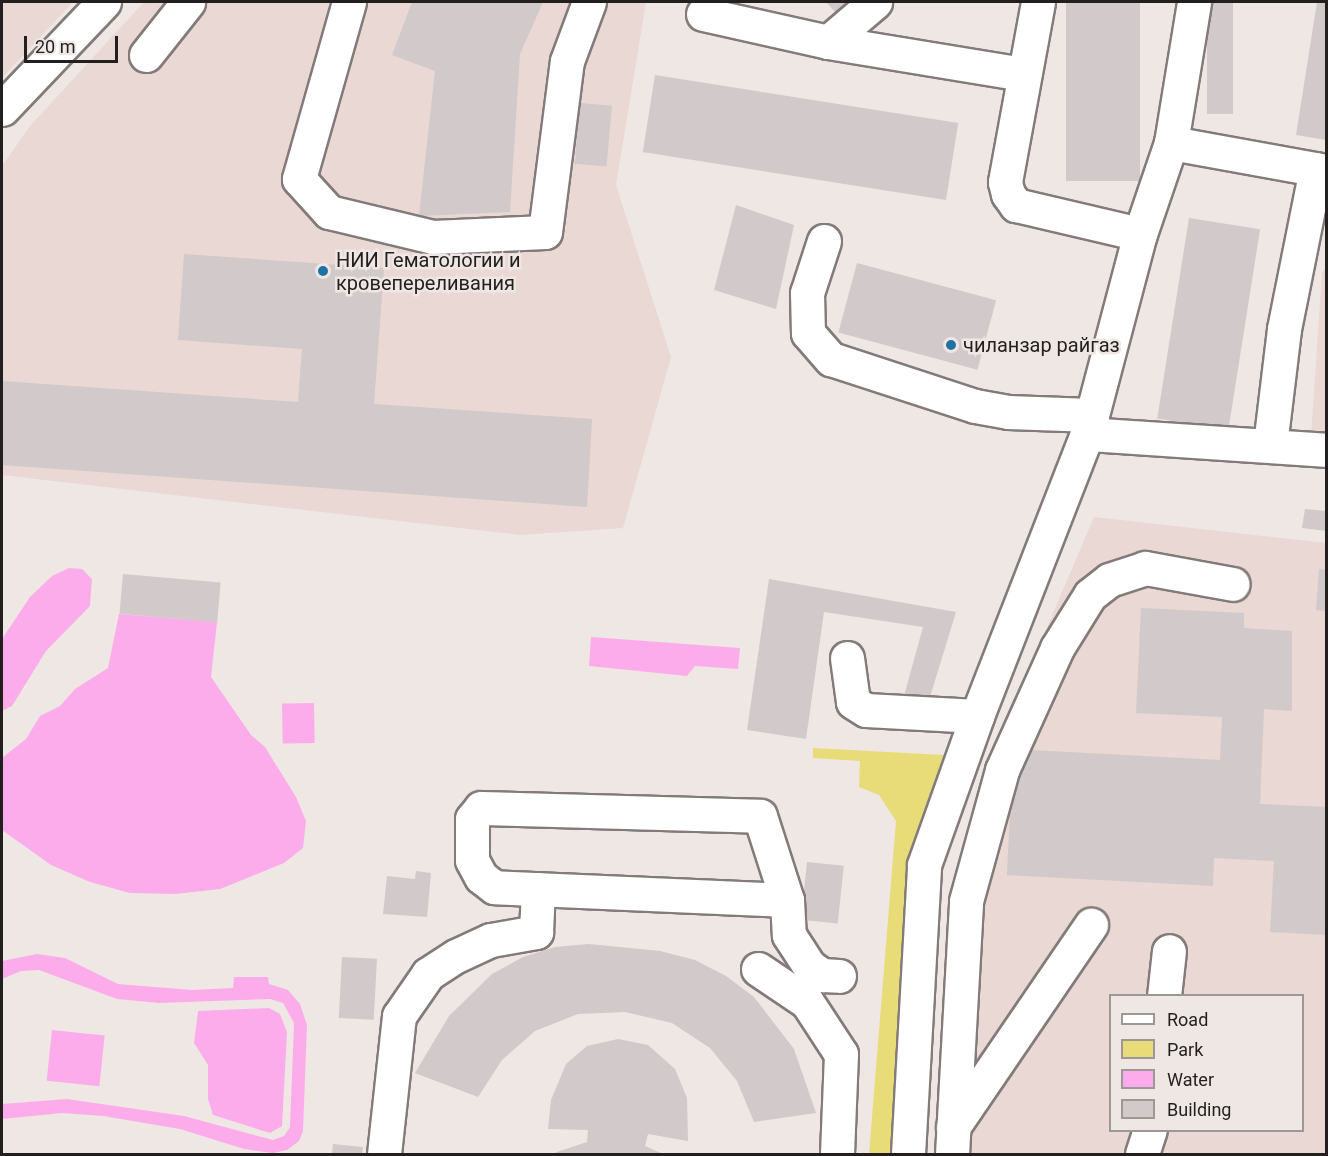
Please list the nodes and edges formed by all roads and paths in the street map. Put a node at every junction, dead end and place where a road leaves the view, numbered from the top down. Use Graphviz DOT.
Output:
graph roads {
  1 [pos="104,2"];
  2 [pos="188,2"];
  3 [pos="349,2"];
  4 [pos="588,2"];
  5 [pos="875,2"];
  6 [pos="1038,2"];
  7 [pos="1194,2"];
  8 [pos="703,14"];
  9 [pos="828,42"];
  10 [pos="146,55"];
  11 [pos="1024,75"];
  12 [pos="2,109"];
  13 [pos="1172,143"];
  14 [pos="1321,170"];
  15 [pos="1140,234"];
  16 [pos="824,241"];
  17 [pos="1090,424"];
  18 [pos="1270,445"];
  19 [pos="1326,450"];
  20 [pos="1233,584"];
  21 [pos="847,658"];
  22 [pos="977,716"];
  23 [pos="538,889"];
  24 [pos="787,900"];
  25 [pos="1091,925"];
  26 [pos="1169,951"];
  27 [pos="758,969"];
  28 [pos="839,976"];
  29 [pos="1164,994"];
  30 [pos="1150,1132"];
  31 [pos="953,1141"];
  32 [pos="384,1155"];
  33 [pos="837,1155"];
  34 [pos="908,1155"];
  35 [pos="1142,1155"];
  1 -- 12 [label="street"];
  2 -- 10 [label="street"];
  3 -- 4 [label="street"];
  5 -- 9 [label="street"];
  6 -- 11 [label="street"];
  7 -- 13 [label="street"];
  8 -- 9 [label="street"];
  9 -- 11 [label="street"];
  11 -- 15 [label="street"];
  13 -- 14 [label="street"];
  13 -- 15 [label="street"];
  14 -- 18 [label="street"];
  15 -- 17 [label="street"];
  16 -- 17 [label="street"];
  17 -- 18 [label="street"];
  17 -- 22 [label="street"];
  18 -- 19 [label="street"];
  20 -- 31 [label="street"];
  21 -- 22 [label="street"];
  22 -- 34 [label="street"];
  23 -- 24 [label="street"];
  23 -- 24 [label="street"];
  23 -- 32 [label="street"];
  24 -- 28 [label="street"];
  25 -- 31 [label="street"];
  26 -- 29 [label="street"];
  27 -- 33 [label="street"];
  30 -- 35 [label="street"];
}
